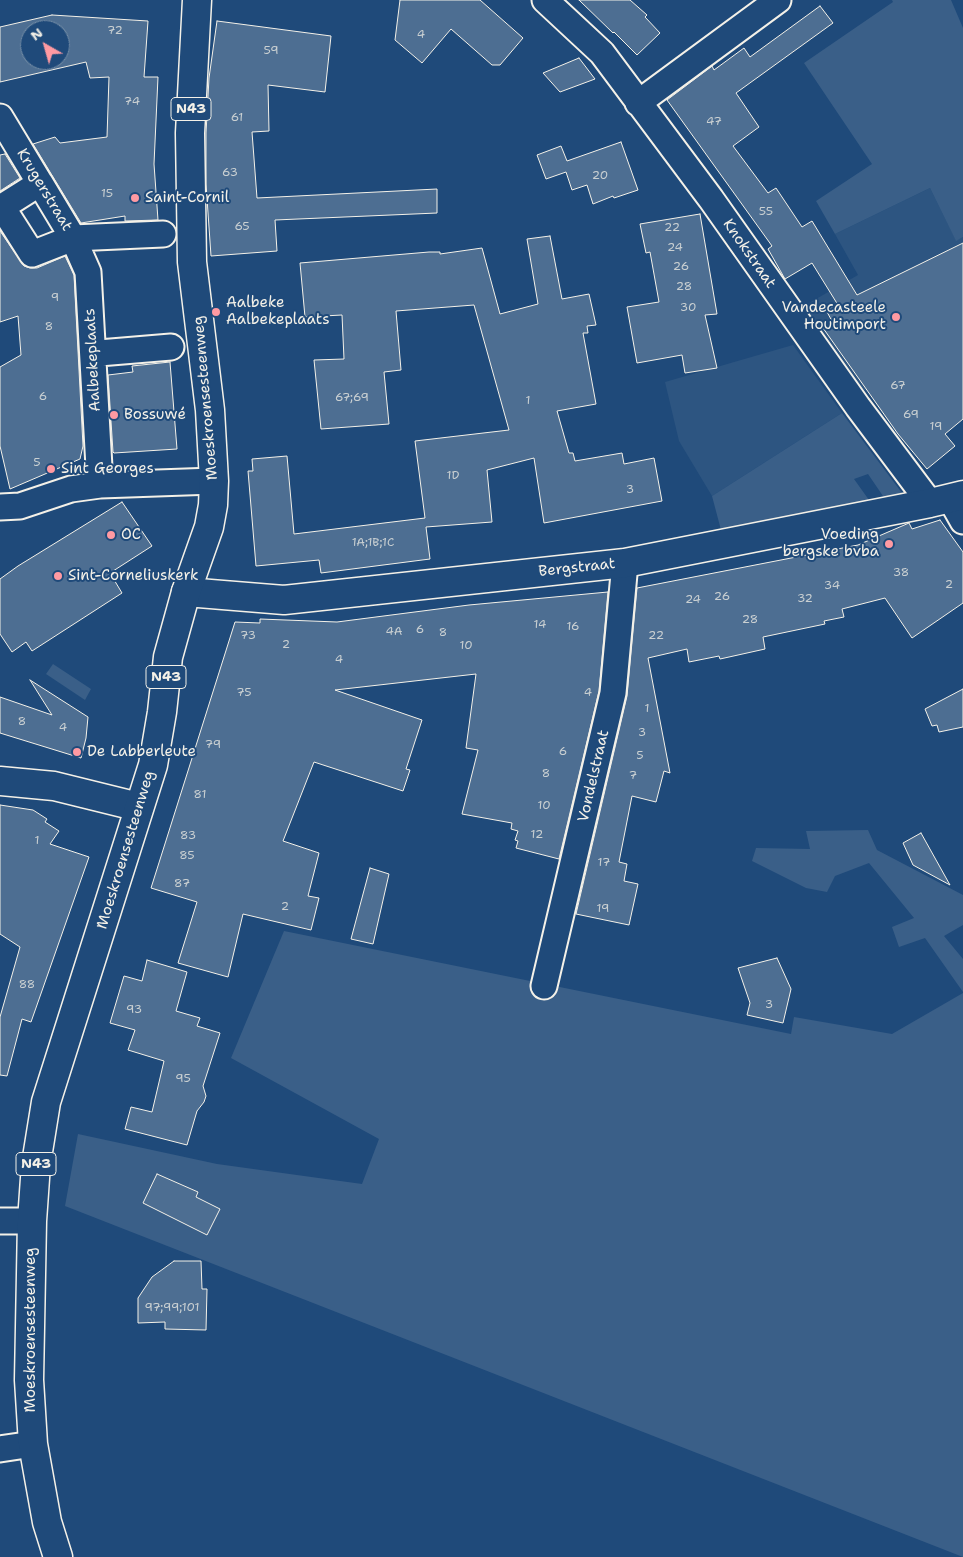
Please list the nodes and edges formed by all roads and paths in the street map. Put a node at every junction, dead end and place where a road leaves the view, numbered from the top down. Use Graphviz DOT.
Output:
graph roads {
  1 [pos="197,0"];
  2 [pos="545,0"];
  3 [pos="778,0"];
  4 [pos="638,103"];
  5 [pos="0,117"];
  6 [pos="165,237"];
  7 [pos="73,238"];
  8 [pos="136,243"];
  9 [pos="93,263"];
  10 [pos="171,347"];
  11 [pos="99,353"];
  12 [pos="214,481"];
  13 [pos="100,485"];
  14 [pos="951,504"];
  15 [pos="0,508"];
  16 [pos="625,563"];
  17 [pos="186,592"];
  18 [pos="0,780"];
  19 [pos="139,807"];
  20 [pos="544,986"];
  21 [pos="32,1220"];
  22 [pos="0,1221"];
  23 [pos="33,1444"];
  24 [pos="0,1449"];
  25 [pos="58,1557"];
  1 -- 12 [label="main road, Moeskroensesteenweg / N43"];
  2 -- 4 [label="street, Knokstraat"];
  3 -- 4 [label="street"];
  4 -- 14 [label="street, Knokstraat"];
  5 -- 7 [label="street, Krugerstraat"];
  6 -- 7 [label="street"];
  7 -- 13 [label="street, Aalbekeplaats"];
  8 -- 9 [label="street"];
  10 -- 11 [label="street"];
  12 -- 13 [label="street"];
  12 -- 17 [label="main road, Moeskroensesteenweg / N43"];
  13 -- 15 [label="street"];
  14 -- 16 [label="main road, Bergstraat"];
  16 -- 17 [label="main road, Bergstraat"];
  16 -- 20 [label="street, Vondelstraat"];
  17 -- 19 [label="main road, Moeskroensesteenweg / N43"];
  18 -- 19 [label="main road"];
  19 -- 21 [label="main road, Moeskroensesteenweg / N43"];
  21 -- 22 [label="street"];
  21 -- 23 [label="main road, Moeskroensesteenweg / N43"];
  23 -- 24 [label="street"];
  23 -- 25 [label="main road, Moeskroensesteenweg / N43"];
}
